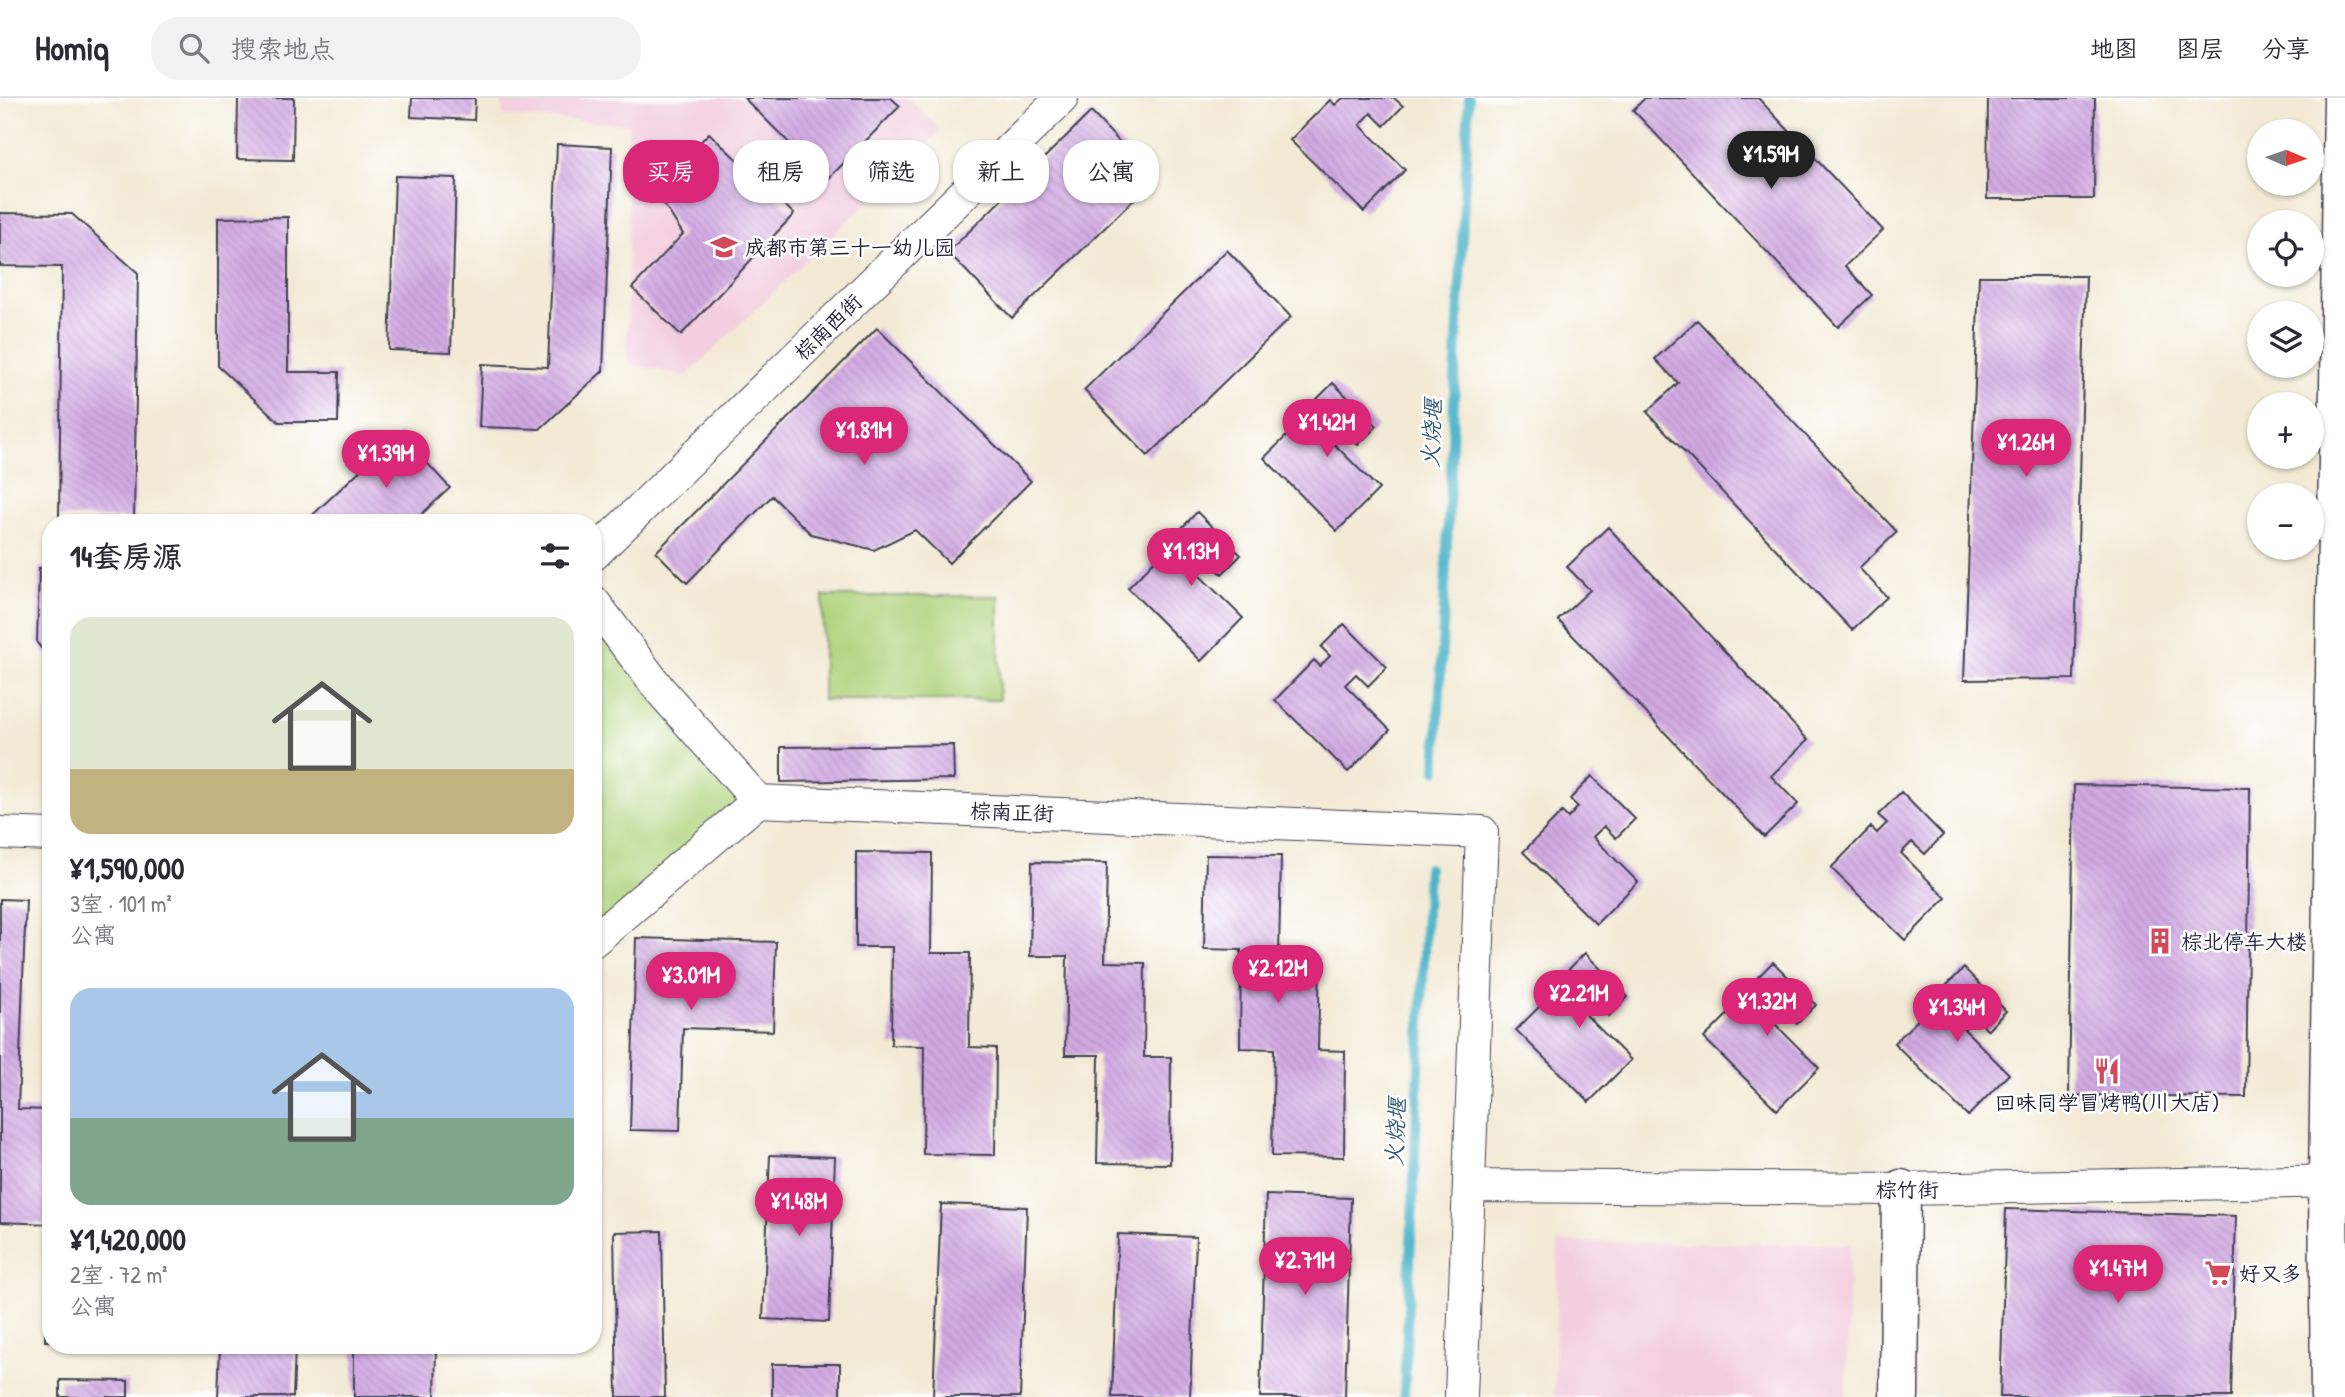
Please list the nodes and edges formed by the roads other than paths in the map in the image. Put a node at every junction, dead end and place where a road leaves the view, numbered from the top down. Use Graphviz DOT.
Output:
graph roads {
  1 [pos="1062,98"];
  2 [pos="2343,98"];
  3 [pos="2343,362"];
  4 [pos="602,546"];
  5 [pos="602,613"];
  6 [pos="758,801"];
  7 [pos="0,833"];
  8 [pos="42,835"];
  9 [pos="602,933"];
  10 [pos="2336,1181"];
  11 [pos="1470,1186"];
  12 [pos="1901,1189"];
  13 [pos="1461,1397"];
  14 [pos="1899,1397"];
  15 [pos="2330,1397"];
  1 -- 4 [label="street, 棕南西街"];
  2 -- 3 [label="main road"];
  3 -- 10 [label="main road"];
  5 -- 6 [label="street"];
  6 -- 9 [label="street"];
  6 -- 11 [label="street, 棕南正街"];
  7 -- 8 [label="street"];
  10 -- 12 [label="street, 棕竹街"];
  10 -- 15 [label="main road"];
  11 -- 12 [label="street, 棕竹街"];
  11 -- 13 [label="street"];
  12 -- 14 [label="main road"];
}
